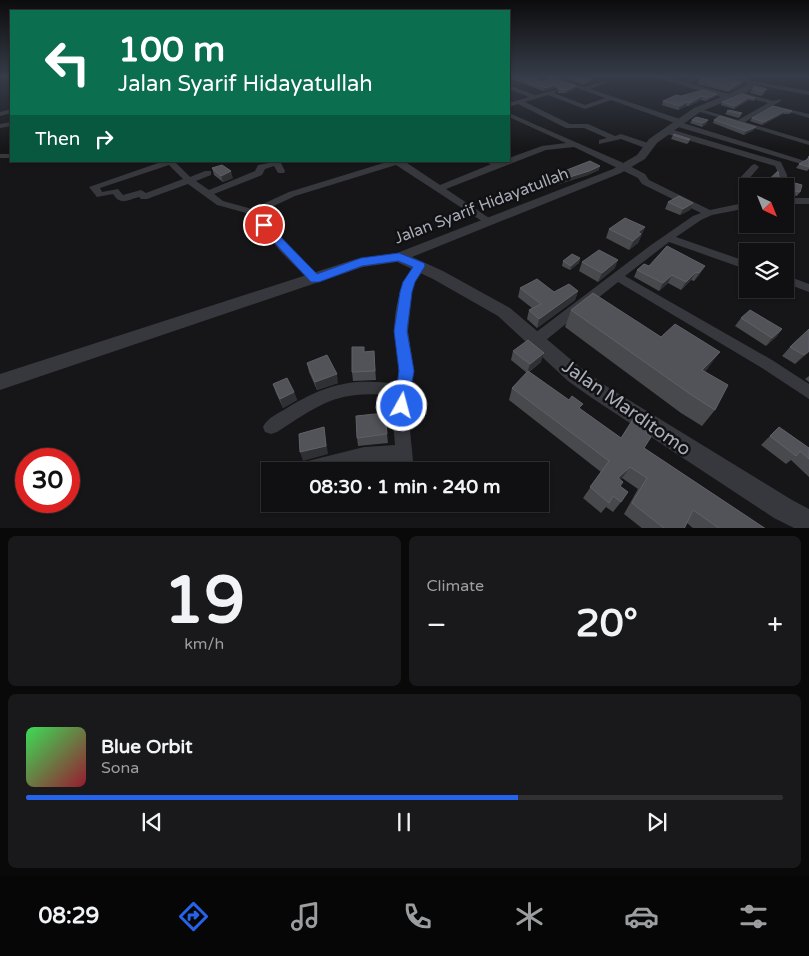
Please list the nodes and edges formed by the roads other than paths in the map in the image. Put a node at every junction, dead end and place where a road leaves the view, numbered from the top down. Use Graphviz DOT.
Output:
graph roads {
  1 [pos="524,101"];
  2 [pos="568,101"];
  3 [pos="603,101"];
  4 [pos="617,101"];
  5 [pos="718,101"];
  6 [pos="763,101"];
  7 [pos="520,102"];
  8 [pos="774,103"];
  9 [pos="510,105"];
  10 [pos="697,110"];
  11 [pos="510,115"];
  12 [pos="809,116"];
  13 [pos="740,122"];
  14 [pos="675,126"];
  15 [pos="614,138"];
  16 [pos="758,138"];
  17 [pos="602,142"];
  18 [pos="809,143"];
  19 [pos="573,145"];
  20 [pos="648,146"];
  21 [pos="744,154"];
  22 [pos="510,160"];
  23 [pos="801,161"];
  24 [pos="399,162"];
  25 [pos="171,163"];
  26 [pos="493,163"];
  27 [pos="625,167"];
  28 [pos="755,167"];
  29 [pos="281,171"];
  30 [pos="208,173"];
  31 [pos="745,178"];
  32 [pos="782,178"];
  33 [pos="189,180"];
  34 [pos="440,188"];
  35 [pos="207,194"];
  36 [pos="794,201"];
  37 [pos="809,201"];
  38 [pos="739,207"];
  39 [pos="253,212"];
  40 [pos="709,213"];
  41 [pos="488,222"];
  42 [pos="668,238"];
  43 [pos="399,257"];
  44 [pos="739,263"];
  45 [pos="420,266"];
  46 [pos="618,277"];
  47 [pos="315,279"];
  48 [pos="794,282"];
  49 [pos="809,288"];
  50 [pos="536,340"];
  51 [pos="0,382"];
  52 [pos="402,391"];
  53 [pos="809,392"];
  54 [pos="271,427"];
  55 [pos="402,452"];
  56 [pos="338,462"];
  57 [pos="404,462"];
  58 [pos="809,522"];
  1 -- 7 [label="street"];
  2 -- 3 [label="street"];
  4 -- 14 [label="street"];
  5 -- 10 [label="street, Jalan Syarif Hidayatullah"];
  6 -- 8 [label="street"];
  7 -- 9 [label="street"];
  7 -- 15 [label="street"];
  8 -- 12 [label="street"];
  8 -- 13 [label="street"];
  10 -- 13 [label="street"];
  10 -- 14 [label="street, Jalan Syarif Hidayatullah"];
  11 -- 19 [label="street"];
  13 -- 16 [label="street"];
  14 -- 16 [label="street"];
  14 -- 20 [label="street, Jalan Syarif Hidayatullah"];
  14 -- 21 [label="street"];
  15 -- 17 [label="street"];
  15 -- 20 [label="street"];
  16 -- 18 [label="street"];
  16 -- 21 [label="street"];
  16 -- 23 [label="street"];
  19 -- 22 [label="street"];
  19 -- 27 [label="street"];
  20 -- 27 [label="street, Jalan Syarif Hidayatullah"];
  21 -- 32 [label="street"];
  24 -- 34 [label="street"];
  24 -- 39 [label="street"];
  25 -- 33 [label="street"];
  25 -- 33 [label="street"];
  26 -- 34 [label="street"];
  27 -- 40 [label="street"];
  27 -- 41 [label="street, Jalan Syarif Hidayatullah"];
  28 -- 31 [label="street"];
  29 -- 35 [label="street"];
  30 -- 33 [label="street"];
  33 -- 35 [label="street"];
  34 -- 41 [label="street"];
  35 -- 39 [label="street"];
  36 -- 37 [label="street"];
  38 -- 40 [label="street"];
  39 -- 47 [label="street"];
  40 -- 42 [label="street"];
  41 -- 43 [label="street, Jalan Syarif Hidayatullah"];
  42 -- 44 [label="street"];
  42 -- 46 [label="street"];
  43 -- 45 [label="street, Jalan Marditomo"];
  43 -- 47 [label="street, Jalan Syarif Hidayatullah"];
  45 -- 50 [label="street, Jalan Marditomo"];
  45 -- 52 [label="street"];
  46 -- 50 [label="street"];
  46 -- 53 [label="street"];
  47 -- 51 [label="street, Jalan Syarif Hidayatullah"];
  48 -- 49 [label="street"];
  50 -- 58 [label="street, Jalan Marditomo"];
  52 -- 54 [label="street"];
  52 -- 55 [label="street"];
  55 -- 56 [label="street"];
  55 -- 57 [label="street"];
}
